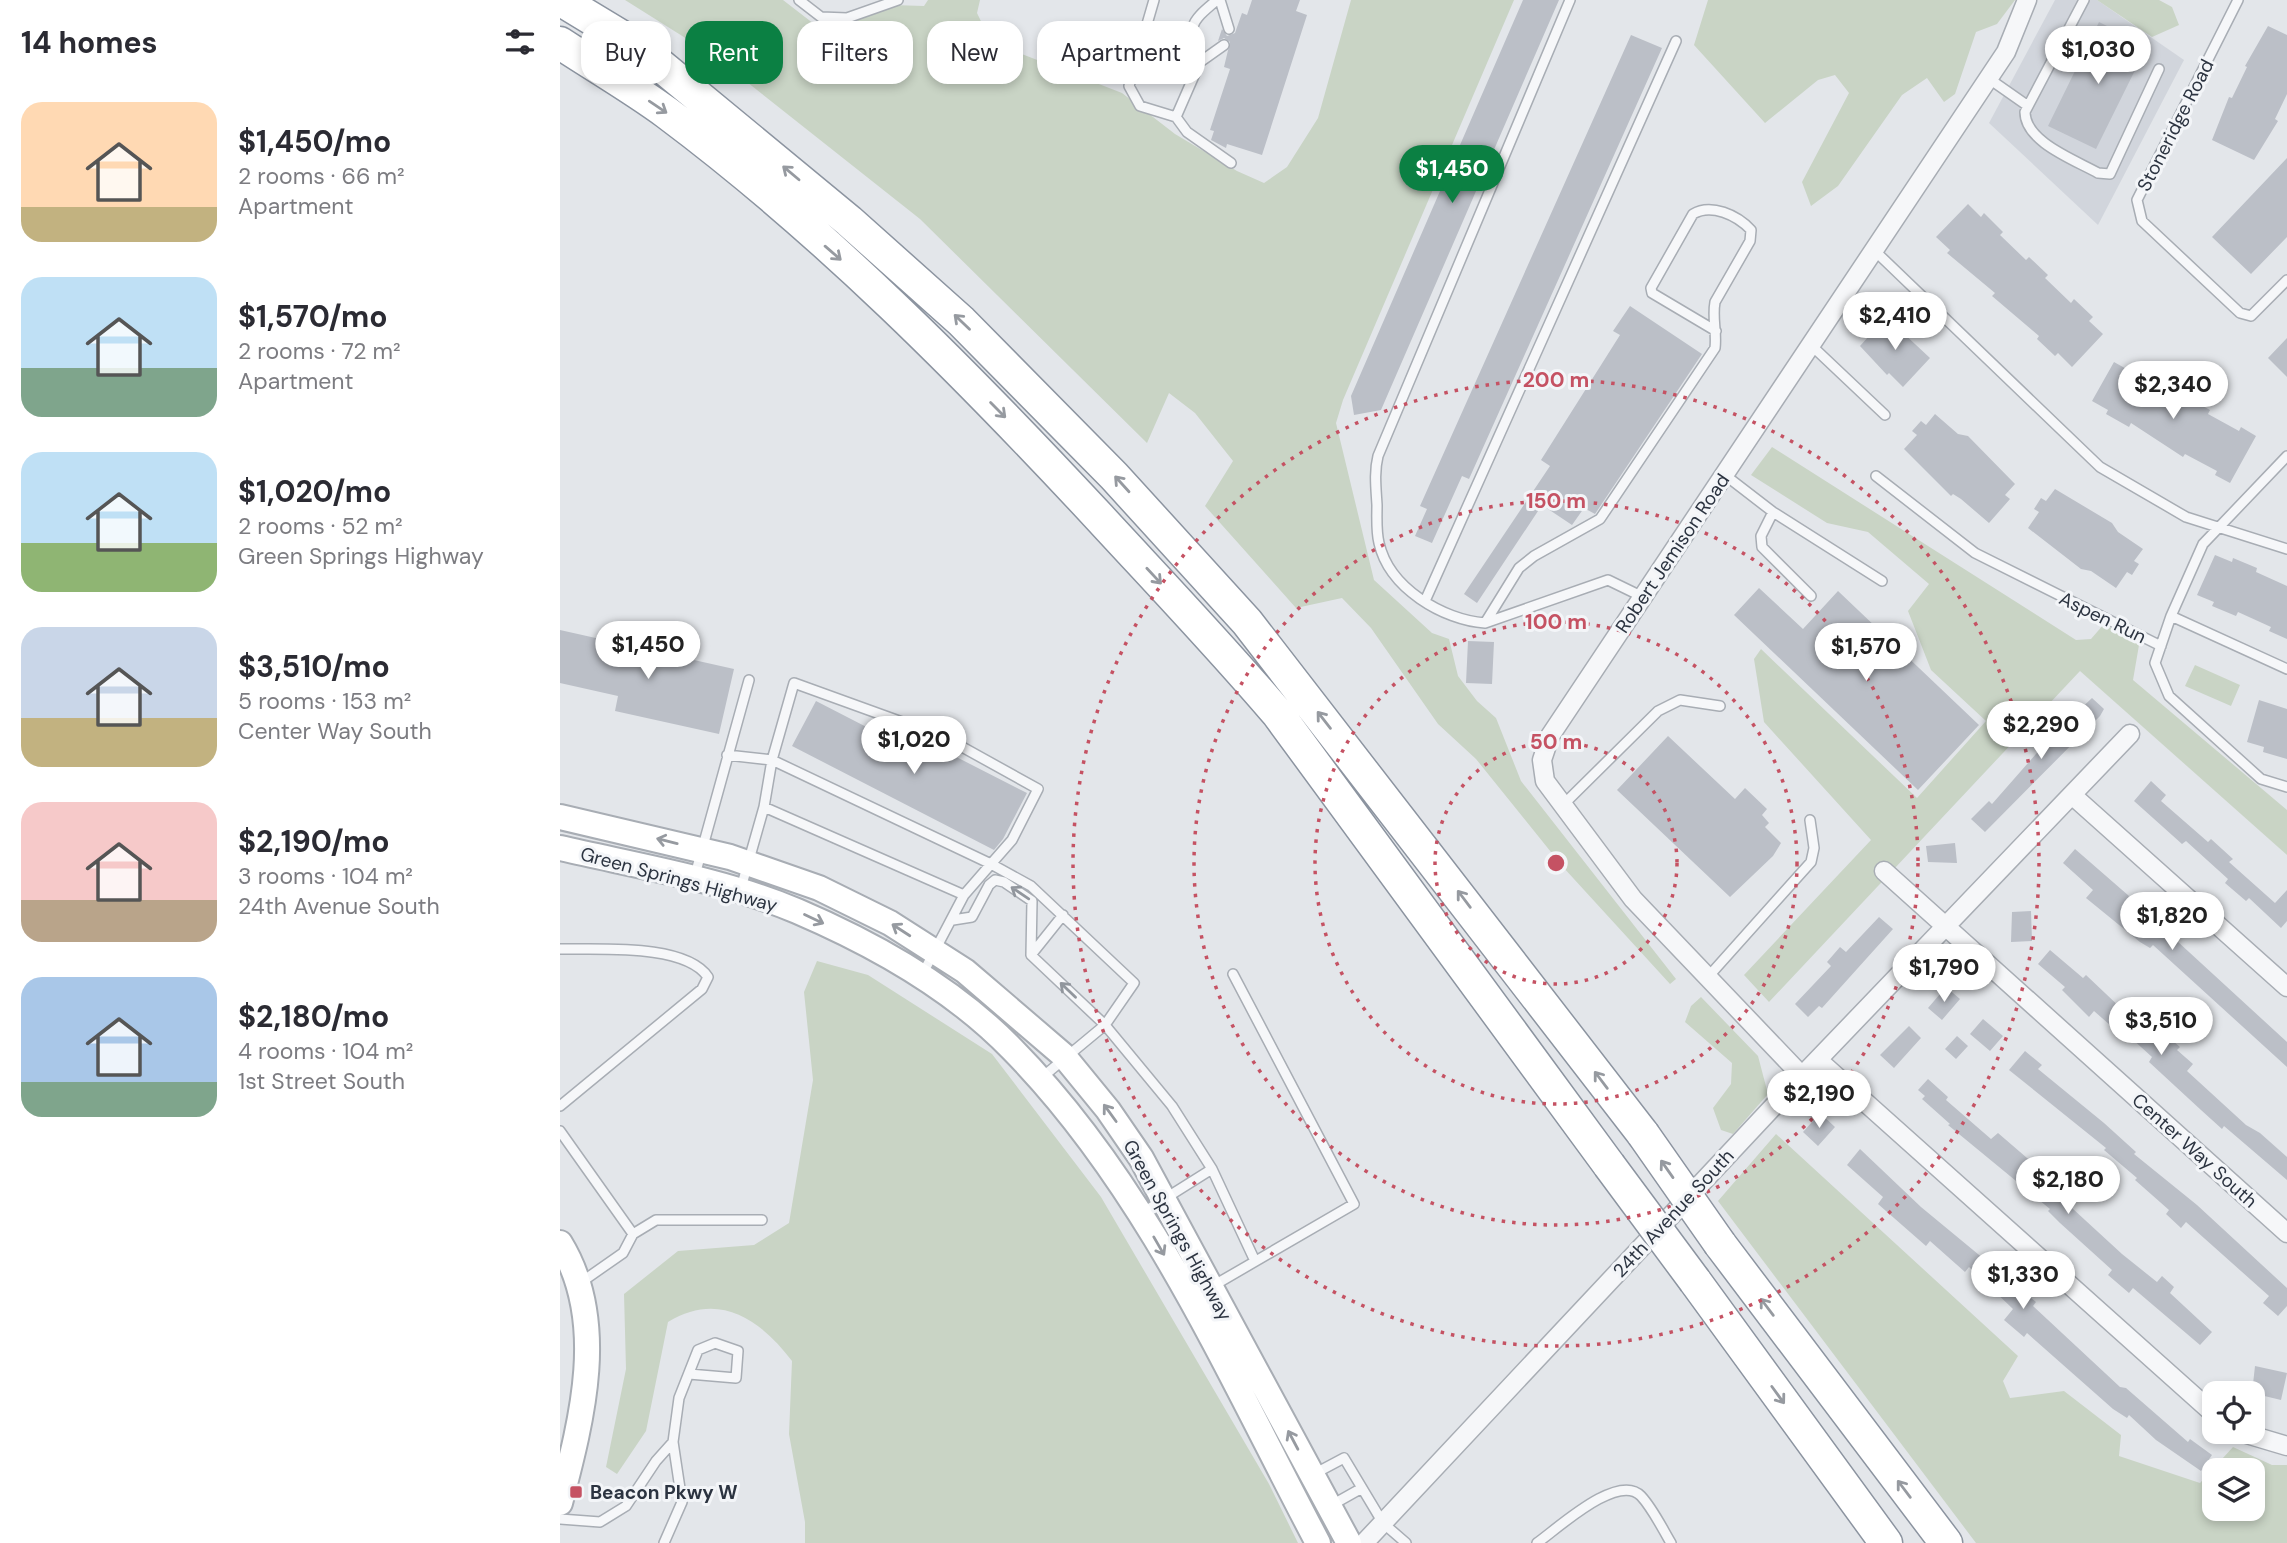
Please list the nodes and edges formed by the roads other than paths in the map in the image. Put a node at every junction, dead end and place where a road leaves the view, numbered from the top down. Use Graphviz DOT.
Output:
graph roads {
  1 [pos="561,0"];
  2 [pos="799,0"];
  3 [pos="898,0"];
  4 [pos="1154,0"];
  5 [pos="1219,0"];
  6 [pos="1570,0"];
  7 [pos="2027,0"];
  8 [pos="2084,0"];
  9 [pos="2238,0"];
  10 [pos="887,2"];
  11 [pos="1194,21"];
  12 [pos="1229,29"];
  13 [pos="1676,41"];
  14 [pos="560,43"];
  15 [pos="1224,45"];
  16 [pos="1205,58"];
  17 [pos="2159,69"];
  18 [pos="1988,78"];
  19 [pos="1190,84"];
  20 [pos="2028,106"];
  21 [pos="1175,117"];
  22 [pos="1231,163"];
  23 [pos="1875,251"];
  24 [pos="2287,280"];
  25 [pos="1716,331"];
  26 [pos="1812,346"];
  27 [pos="1885,415"];
  28 [pos="2287,456"];
  29 [pos="1725,475"];
  30 [pos="1877,476"];
  31 [pos="1773,512"];
  32 [pos="2219,526"];
  33 [pos="2287,549"];
  34 [pos="1882,581"];
  35 [pos="1811,596"];
  36 [pos="1643,597"];
  37 [pos="1425,601"];
  38 [pos="2171,616"];
  39 [pos="1485,623"];
  40 [pos="2161,646"];
  41 [pos="2287,669"];
  42 [pos="749,680"];
  43 [pos="1720,706"];
  44 [pos="2130,734"];
  45 [pos="727,755"];
  46 [pos="772,760"];
  47 [pos="2287,787"];
  48 [pos="2072,795"];
  49 [pos="1563,806"];
  50 [pos="764,807"];
  51 [pos="560,817"];
  52 [pos="1810,820"];
  53 [pos="560,848"];
  54 [pos="703,850"];
  55 [pos="747,864"];
  56 [pos="991,864"];
  57 [pos="1884,871"];
  58 [pos="694,880"];
  59 [pos="740,891"];
  60 [pos="964,895"];
  61 [pos="1063,915"];
  62 [pos="953,920"];
  63 [pos="1947,926"];
  64 [pos="560,950"];
  65 [pos="936,953"];
  66 [pos="1031,955"];
  67 [pos="1233,974"];
  68 [pos="921,977"];
  69 [pos="1708,977"];
  70 [pos="2287,987"];
  71 [pos="1105,1025"];
  72 [pos="1066,1058"];
  73 [pos="1818,1060"];
  74 [pos="1802,1076"];
  75 [pos="1040,1080"];
  76 [pos="560,1106"];
  77 [pos="560,1131"];
  78 [pos="1212,1169"];
  79 [pos="1164,1200"];
  80 [pos="1140,1213"];
  81 [pos="762,1220"];
  82 [pos="2287,1233"];
  83 [pos="633,1234"];
  84 [pos="560,1242"];
  85 [pos="1255,1261"];
  86 [pos="579,1284"];
  87 [pos="1211,1287"];
  88 [pos="1190,1302"];
  89 [pos="689,1374"];
  90 [pos="2202,1404"];
  91 [pos="2265,1439"];
  92 [pos="673,1442"];
  93 [pos="2287,1446"];
  94 [pos="1312,1475"];
  95 [pos="1362,1488"];
  96 [pos="560,1503"];
  97 [pos="1329,1507"];
  98 [pos="560,1519"];
  99 [pos="1383,1523"];
  100 [pos="663,1543"];
  101 [pos="1318,1543"];
  102 [pos="1349,1543"];
  103 [pos="1364,1543"];
  104 [pos="1405,1543"];
  105 [pos="1537,1543"];
  106 [pos="1671,1543"];
  107 [pos="1886,1543"];
  108 [pos="1945,1543"];
  108 -- 1 [label="highway, one-way, bridge"];
  2 -- 10 [label="lane"];
  3 -- 10 [label="lane"];
  4 -- 21 [label="lane"];
  5 -- 11 [label="lane"];
  5 -- 12 [label="lane"];
  6 -- 37 [label="lane"];
  7 -- 18 [label="street, Robert Jemison Road"];
  8 -- 20 [label="lane"];
  9 -- 24 [label="lane, Stoneridge Road"];
  13 -- 37 [label="lane"];
  14 -- 107 [label="highway, one-way, bridge"];
  15 -- 16 [label="lane"];
  17 -- 20 [label="lane"];
  18 -- 20 [label="lane"];
  18 -- 23 [label="street, Robert Jemison Road"];
  19 -- 21 [label="lane"];
  21 -- 22 [label="lane"];
  23 -- 26 [label="street, Robert Jemison Road"];
  23 -- 32 [label="lane"];
  25 -- 25 [label="lane"];
  25 -- 39 [label="lane"];
  26 -- 27 [label="lane"];
  26 -- 29 [label="street, Robert Jemison Road"];
  28 -- 32 [label="lane"];
  29 -- 31 [label="lane"];
  29 -- 36 [label="street, Robert Jemison Road"];
  30 -- 40 [label="lane, Aspen Run"];
  31 -- 34 [label="lane"];
  31 -- 35 [label="lane"];
  32 -- 33 [label="lane"];
  32 -- 38 [label="lane"];
  36 -- 39 [label="lane"];
  36 -- 49 [label="street, Robert Jemison Road"];
  37 -- 39 [label="lane"];
  38 -- 40 [label="lane"];
  38 -- 41 [label="lane, Aspen Run"];
  40 -- 47 [label="lane, Aspen Run"];
  42 -- 45 [label="lane"];
  43 -- 49 [label="lane"];
  44 -- 48 [label="street, 24th Avenue South"];
  45 -- 46 [label="lane"];
  45 -- 54 [label="lane"];
  46 -- 50 [label="lane"];
  46 -- 56 [label="lane"];
  46 -- 56 [label="lane"];
  48 -- 63 [label="street, 24th Avenue South"];
  48 -- 70 [label="street"];
  49 -- 69 [label="street, Robert Jemison Road"];
  50 -- 55 [label="lane"];
  50 -- 60 [label="lane"];
  54 -- 51 [label="main road, Green Springs Highway, one-way"];
  52 -- 69 [label="lane"];
  53 -- 58 [label="main road, Green Springs Highway"];
  54 -- 55 [label="main road, Green Springs Highway"];
  54 -- 58 [label="lane"];
  55 -- 59 [label="lane"];
  65 -- 55 [label="main road, Green Springs Highway, one-way"];
  56 -- 60 [label="lane"];
  56 -- 61 [label="lane"];
  57 -- 63 [label="street, Center Way South"];
  58 -- 59 [label="main road, Green Springs Highway"];
  59 -- 68 [label="main road, Green Springs Highway, one-way"];
  60 -- 62 [label="lane"];
  61 -- 66 [label="lane"];
  61 -- 71 [label="lane"];
  62 -- 65 [label="lane"];
  66 -- 62 [label="lane, one-way"];
  63 -- 73 [label="street, 24th Avenue South"];
  63 -- 82 [label="street, Center Way South"];
  64 -- 76 [label="lane"];
  65 -- 68 [label="lane"];
  65 -- 72 [label="main road, Green Springs Highway"];
  71 -- 66 [label="lane, one-way"];
  67 -- 85 [label="lane"];
  68 -- 75 [label="main road, Green Springs Highway"];
  69 -- 74 [label="street, Robert Jemison Road"];
  71 -- 72 [label="lane"];
  71 -- 78 [label="lane"];
  72 -- 75 [label="lane"];
  79 -- 72 [label="main road, Green Springs Highway, one-way"];
  73 -- 74 [label="street, 24th Avenue South"];
  73 -- 90 [label="street"];
  74 -- 99 [label="street, 24th Avenue South"];
  75 -- 80 [label="main road, Green Springs Highway"];
  77 -- 83 [label="lane"];
  78 -- 79 [label="lane"];
  78 -- 85 [label="lane"];
  79 -- 80 [label="lane"];
  79 -- 87 [label="main road, Green Springs Highway"];
  80 -- 88 [label="main road, Green Springs Highway, one-way"];
  81 -- 83 [label="lane"];
  83 -- 86 [label="lane"];
  84 -- 86 [label="main road"];
  85 -- 87 [label="lane"];
  86 -- 96 [label="main road"];
  87 -- 88 [label="lane"];
  94 -- 87 [label="main road, Green Springs Highway, one-way"];
  88 -- 101 [label="main road, Green Springs Highway"];
  89 -- 89 [label="lane"];
  89 -- 92 [label="lane"];
  91 -- 93 [label="street"];
  92 -- 98 [label="lane"];
  92 -- 100 [label="lane"];
  94 -- 95 [label="lane"];
  94 -- 97 [label="main road, Green Springs Highway"];
  95 -- 97 [label="lane"];
  95 -- 99 [label="lane"];
  97 -- 102 [label="main road, Green Springs Highway"];
  99 -- 103 [label="street, 24th Avenue South"];
  99 -- 104 [label="lane"];
  105 -- 106 [label="lane"];
}
